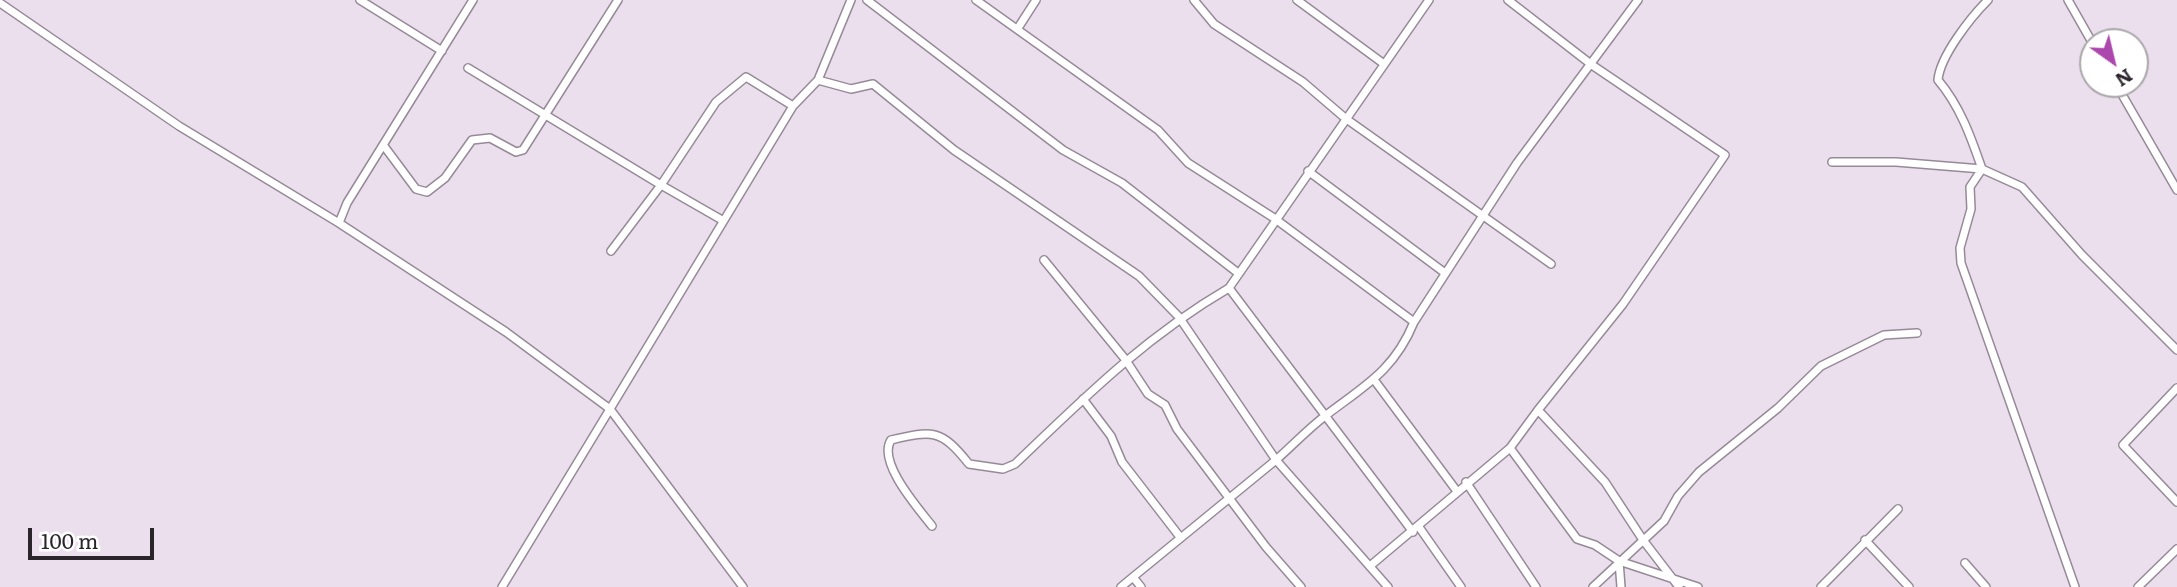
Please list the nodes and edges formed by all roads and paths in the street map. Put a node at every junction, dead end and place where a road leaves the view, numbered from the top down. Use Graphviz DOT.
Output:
graph roads {
  1 [pos="360,0"];
  2 [pos="473,0"];
  3 [pos="618,0"];
  4 [pos="851,0"];
  5 [pos="867,0"];
  6 [pos="976,0"];
  7 [pos="1036,0"];
  8 [pos="1194,0"];
  9 [pos="1297,0"];
  10 [pos="1429,0"];
  11 [pos="1508,0"];
  12 [pos="1638,0"];
  13 [pos="1988,0"];
  14 [pos="2068,0"];
  15 [pos="0,4"];
  16 [pos="1018,28"];
  17 [pos="2084,28"];
  18 [pos="442,51"];
  19 [pos="1384,64"];
  20 [pos="1592,65"];
  21 [pos="468,68"];
  22 [pos="817,80"];
  23 [pos="2124,98"];
  24 [pos="793,106"];
  25 [pos="547,116"];
  26 [pos="1345,118"];
  27 [pos="384,146"];
  28 [pos="1832,162"];
  29 [pos="1982,169"];
  30 [pos="1307,171"];
  31 [pos="661,185"];
  32 [pos="2177,190"];
  33 [pos="1274,218"];
  34 [pos="1482,218"];
  35 [pos="722,220"];
  36 [pos="339,223"];
  37 [pos="611,251"];
  38 [pos="1044,260"];
  39 [pos="1551,264"];
  40 [pos="1238,273"];
  41 [pos="1446,273"];
  42 [pos="1229,288"];
  43 [pos="1179,317"];
  44 [pos="1414,323"];
  45 [pos="1916,333"];
  46 [pos="2177,350"];
  47 [pos="1125,359"];
  48 [pos="1375,381"];
  49 [pos="2177,388"];
  50 [pos="1083,399"];
  51 [pos="610,410"];
  52 [pos="1538,410"];
  53 [pos="1325,416"];
  54 [pos="1510,447"];
  55 [pos="1276,460"];
  56 [pos="1466,482"];
  57 [pos="1456,490"];
  58 [pos="1231,496"];
  59 [pos="2177,502"];
  60 [pos="1898,509"];
  61 [pos="932,526"];
  62 [pos="1416,530"];
  63 [pos="1180,537"];
  64 [pos="1643,540"];
  65 [pos="1866,540"];
  66 [pos="2177,549"];
  67 [pos="1619,561"];
  68 [pos="1965,563"];
  69 [pos="1370,566"];
  70 [pos="1671,576"];
  71 [pos="1133,577"];
  72 [pos="1827,585"];
  73 [pos="502,587"];
  74 [pos="743,587"];
  75 [pos="1121,587"];
  76 [pos="1140,587"];
  77 [pos="1301,587"];
  78 [pos="1388,587"];
  79 [pos="1461,587"];
  80 [pos="1536,587"];
  81 [pos="1593,587"];
  82 [pos="1621,587"];
  83 [pos="1679,587"];
  84 [pos="1698,587"];
  85 [pos="1909,587"];
  86 [pos="1986,587"];
  87 [pos="2075,587"];
  88 [pos="2138,587"];
  1 -- 18 [label="street"];
  2 -- 18 [label="street"];
  3 -- 25 [label="street"];
  4 -- 22 [label="street"];
  5 -- 40 [label="street"];
  6 -- 16 [label="street"];
  7 -- 16 [label="street"];
  8 -- 26 [label="street"];
  9 -- 19 [label="street"];
  10 -- 19 [label="street"];
  11 -- 20 [label="street"];
  12 -- 20 [label="street"];
  13 -- 29 [label="street"];
  14 -- 17 [label="street"];
  15 -- 36 [label="street"];
  16 -- 33 [label="street"];
  18 -- 27 [label="street"];
  19 -- 26 [label="street"];
  20 -- 34 [label="street"];
  20 -- 52 [label="street"];
  21 -- 25 [label="street"];
  22 -- 24 [label="street"];
  22 -- 43 [label="street"];
  23 -- 32 [label="street"];
  24 -- 31 [label="street"];
  24 -- 35 [label="street"];
  25 -- 27 [label="street"];
  25 -- 31 [label="street"];
  26 -- 30 [label="street"];
  26 -- 34 [label="street"];
  27 -- 36 [label="street"];
  28 -- 29 [label="street"];
  29 -- 46 [label="street"];
  29 -- 87 [label="street"];
  30 -- 33 [label="street"];
  30 -- 41 [label="street"];
  31 -- 35 [label="street"];
  31 -- 37 [label="street"];
  33 -- 40 [label="street"];
  33 -- 44 [label="street"];
  34 -- 39 [label="street"];
  34 -- 41 [label="street"];
  35 -- 51 [label="street"];
  36 -- 51 [label="street"];
  38 -- 47 [label="street"];
  40 -- 42 [label="street"];
  41 -- 44 [label="street"];
  42 -- 43 [label="street"];
  42 -- 53 [label="street"];
  43 -- 47 [label="street"];
  43 -- 55 [label="street"];
  44 -- 48 [label="street"];
  45 -- 64 [label="street"];
  47 -- 50 [label="street"];
  47 -- 58 [label="street"];
  48 -- 53 [label="street"];
  48 -- 57 [label="street"];
  49 -- 59 [label="street"];
  50 -- 61 [label="street"];
  50 -- 63 [label="street"];
  51 -- 73 [label="street"];
  51 -- 74 [label="street"];
  52 -- 54 [label="street"];
  52 -- 64 [label="street"];
  53 -- 55 [label="street"];
  53 -- 62 [label="street"];
  54 -- 56 [label="street"];
  54 -- 67 [label="street"];
  55 -- 58 [label="street"];
  55 -- 69 [label="street"];
  56 -- 57 [label="street"];
  56 -- 80 [label="street"];
  57 -- 62 [label="street"];
  58 -- 63 [label="street"];
  58 -- 77 [label="street"];
  60 -- 65 [label="street"];
  62 -- 69 [label="street"];
  62 -- 79 [label="street"];
  63 -- 71 [label="street"];
  64 -- 67 [label="street"];
  64 -- 70 [label="street"];
  65 -- 72 [label="street"];
  65 -- 85 [label="street"];
  66 -- 88 [label="street"];
  67 -- 70 [label="street"];
  67 -- 81 [label="street"];
  67 -- 82 [label="street"];
  68 -- 86 [label="street"];
  69 -- 78 [label="street"];
  70 -- 83 [label="street"];
  70 -- 84 [label="street"];
  71 -- 75 [label="street"];
  71 -- 76 [label="street"];
}
